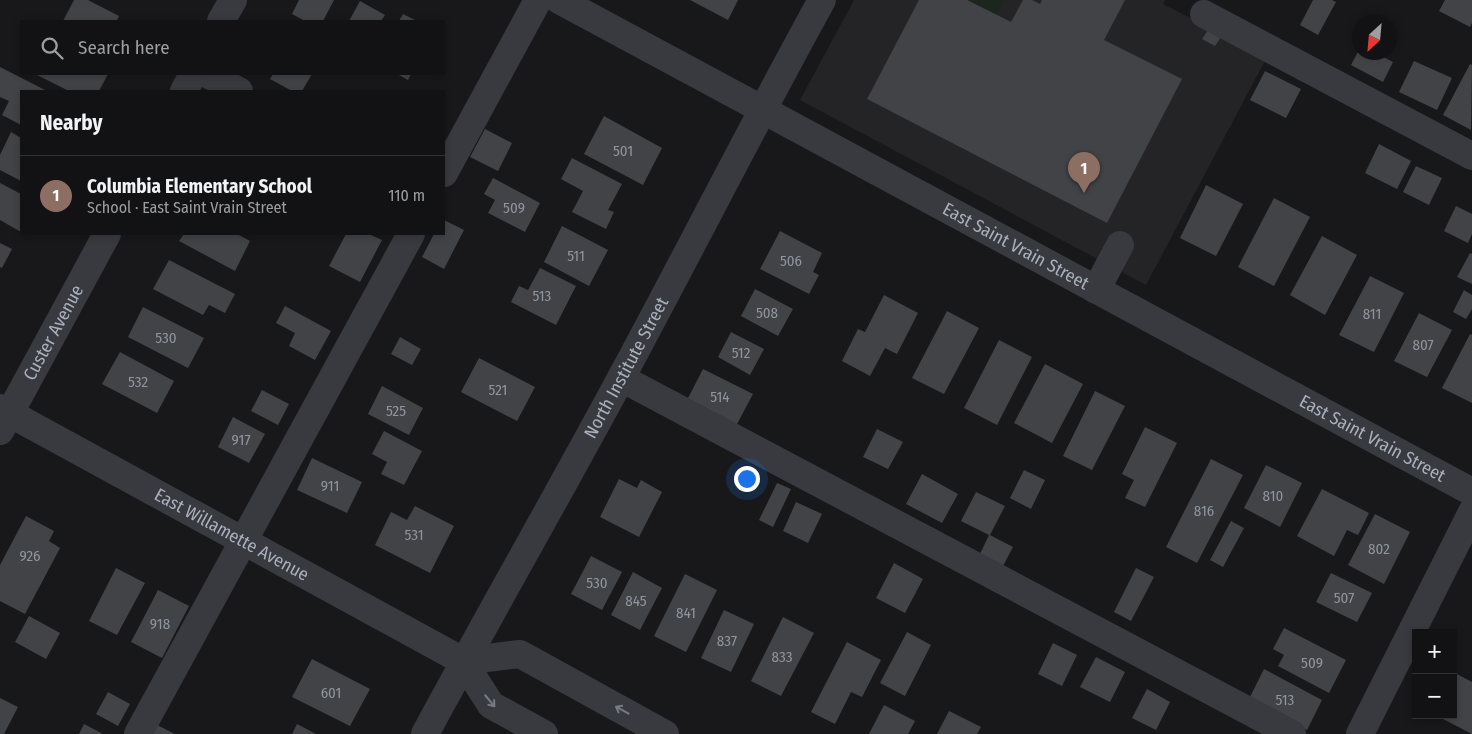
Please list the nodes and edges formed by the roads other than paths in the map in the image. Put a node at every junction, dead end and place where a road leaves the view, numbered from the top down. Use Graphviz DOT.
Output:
graph roads {
  1 [pos="233,0"];
  2 [pos="538,0"];
  3 [pos="559,0"];
  4 [pos="822,0"];
  5 [pos="1204,14"];
  6 [pos="223,20"];
  7 [pos="192,75"];
  8 [pos="209,75"];
  9 [pos="185,90"];
  10 [pos="237,90"];
  11 [pos="762,110"];
  12 [pos="1472,156"];
  13 [pos="445,171"];
  14 [pos="106,235"];
  15 [pos="410,235"];
  16 [pos="1120,245"];
  17 [pos="1096,290"];
  18 [pos="621,378"];
  19 [pos="3,417"];
  20 [pos="1472,492"];
  21 [pos="1472,512"];
  22 [pos="244,541"];
  23 [pos="464,661"];
  24 [pos="138,734"];
  25 [pos="425,734"];
  26 [pos="544,734"];
  27 [pos="664,734"];
  28 [pos="1292,734"];
  29 [pos="1360,734"];
  1 -- 6 [label="street"];
  2 -- 13 [label="street"];
  3 -- 11 [label="street, East Saint Vrain Street"];
  4 -- 11 [label="street, North Institute Street"];
  5 -- 12 [label="street"];
  7 -- 9 [label="street"];
  8 -- 10 [label="street"];
  11 -- 17 [label="street, East Saint Vrain Street"];
  11 -- 18 [label="street, North Institute Street"];
  14 -- 19 [label="street, Custer Avenue"];
  15 -- 22 [label="street"];
  16 -- 17 [label="street"];
  17 -- 20 [label="street, East Saint Vrain Street"];
  18 -- 23 [label="street, North Institute Street"];
  18 -- 28 [label="street"];
  19 -- 22 [label="street, East Willamette Avenue"];
  21 -- 29 [label="street"];
  22 -- 23 [label="street, East Willamette Avenue"];
  22 -- 24 [label="street"];
  23 -- 25 [label="street, North Institute Street"];
  23 -- 26 [label="street, East Willamette Avenue, one-way"];
  27 -- 23 [label="street, one-way"];
}
